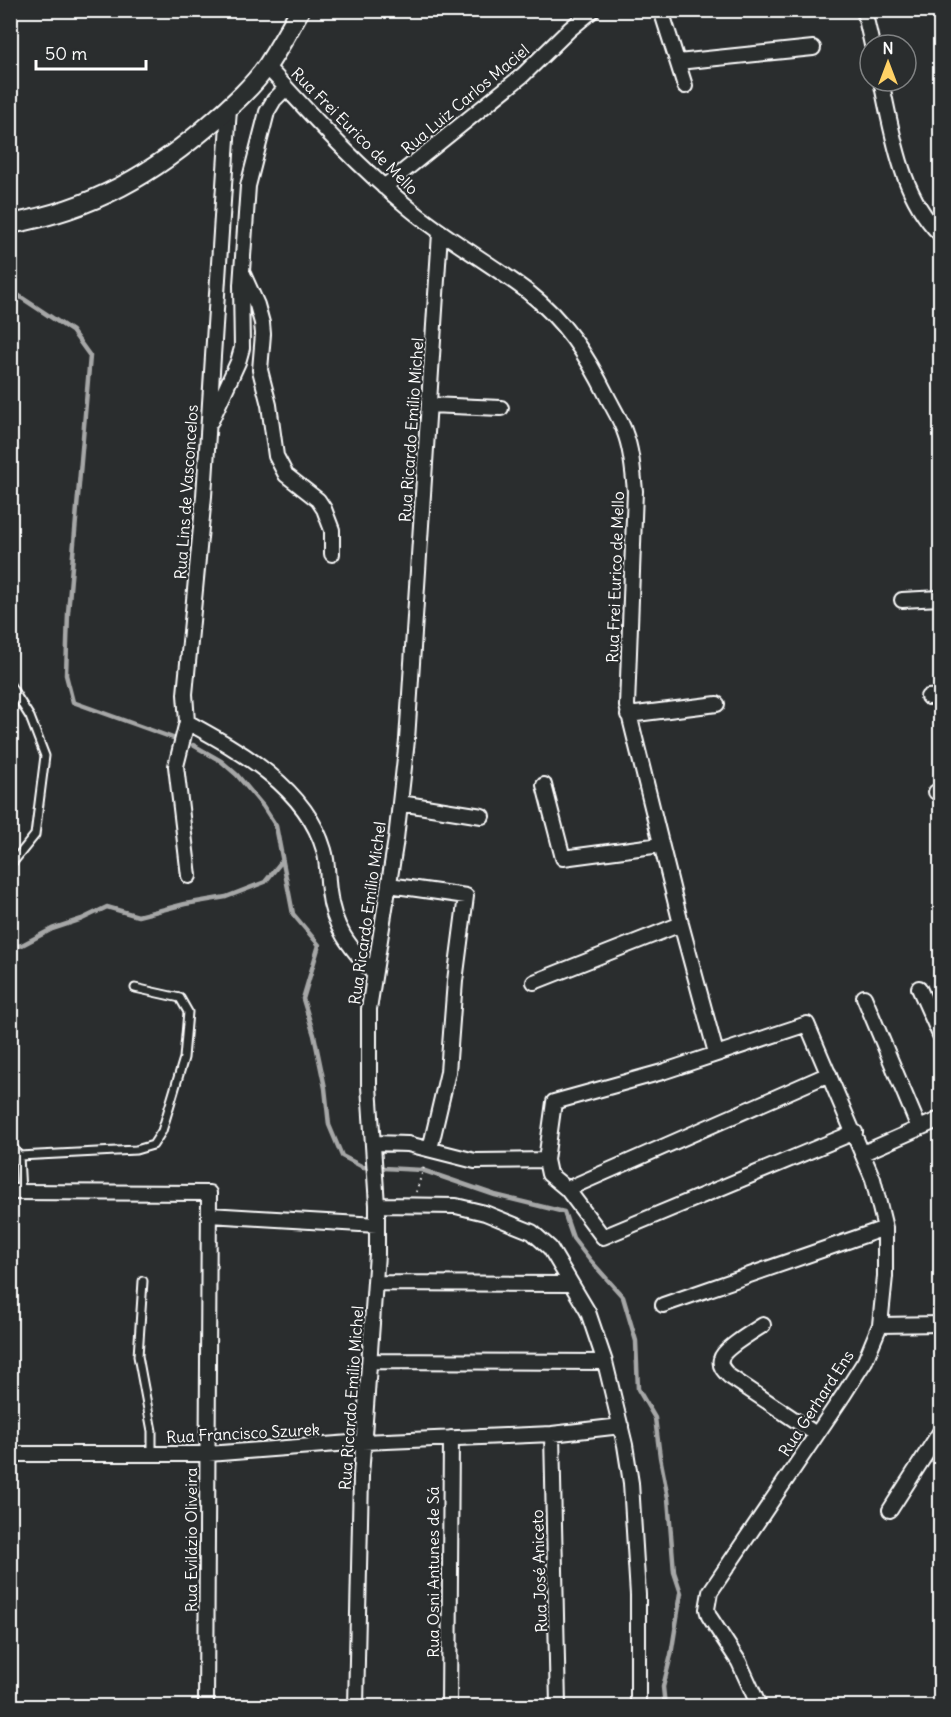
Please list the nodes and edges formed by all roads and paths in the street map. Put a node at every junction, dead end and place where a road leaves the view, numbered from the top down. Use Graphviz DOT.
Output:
graph roads {
  1 [pos="300,10"];
  2 [pos="593,10"];
  3 [pos="661,10"];
  4 [pos="864,10"];
  5 [pos="870,33"];
  6 [pos="813,48"];
  7 [pos="678,62"];
  8 [pos="267,67"];
  9 [pos="685,86"];
  10 [pos="286,88"];
  11 [pos="884,93"];
  12 [pos="228,108"];
  13 [pos="384,187"];
  14 [pos="10,224"];
  15 [pos="440,232"];
  16 [pos="940,234"];
  17 [pos="242,272"];
  18 [pos="429,405"];
  19 [pos="501,408"];
  20 [pos="208,428"];
  21 [pos="332,554"];
  22 [pos="940,598"];
  23 [pos="902,600"];
  24 [pos="10,685"];
  25 [pos="717,704"];
  26 [pos="628,715"];
  27 [pos="187,722"];
  28 [pos="544,785"];
  29 [pos="400,803"];
  30 [pos="482,816"];
  31 [pos="661,845"];
  32 [pos="10,862"];
  33 [pos="189,876"];
  34 [pos="389,885"];
  35 [pos="681,924"];
  36 [pos="374,974"];
  37 [pos="534,982"];
  38 [pos="135,988"];
  39 [pos="919,988"];
  40 [pos="864,997"];
  41 [pos="940,1035"];
  42 [pos="716,1053"];
  43 [pos="830,1074"];
  44 [pos="940,1119"];
  45 [pos="919,1128"];
  46 [pos="855,1132"];
  47 [pos="10,1143"];
  48 [pos="374,1143"];
  49 [pos="430,1149"];
  50 [pos="863,1153"];
  51 [pos="19,1156"];
  52 [pos="546,1160"];
  53 [pos="567,1189"];
  54 [pos="16,1192"];
  55 [pos="377,1205"];
  56 [pos="412,1205"];
  57 [pos="209,1215"];
  58 [pos="377,1225"];
  59 [pos="885,1228"];
  60 [pos="143,1281"];
  61 [pos="376,1283"];
  62 [pos="572,1284"];
  63 [pos="663,1305"];
  64 [pos="940,1324"];
  65 [pos="763,1325"];
  66 [pos="880,1325"];
  67 [pos="370,1361"];
  68 [pos="605,1362"];
  69 [pos="621,1426"];
  70 [pos="940,1432"];
  71 [pos="552,1434"];
  72 [pos="816,1434"];
  73 [pos="450,1438"];
  74 [pos="363,1442"];
  75 [pos="10,1454"];
  76 [pos="152,1454"];
  77 [pos="208,1454"];
  78 [pos="890,1510"];
  79 [pos="206,1707"];
  80 [pos="356,1707"];
  81 [pos="450,1707"];
  82 [pos="558,1707"];
  83 [pos="638,1707"];
  84 [pos="759,1707"];
  1 -- 8 [label="street"];
  2 -- 13 [label="street, Rua Luiz Carlos Maciel"];
  3 -- 7 [label="street"];
  4 -- 5 [label="street"];
  6 -- 7 [label="street"];
  7 -- 9 [label="street"];
  8 -- 10 [label="street, Rua Frei Eurico de Mello"];
  8 -- 12 [label="street"];
  10 -- 13 [label="street, Rua Frei Eurico de Mello"];
  10 -- 17 [label="street"];
  11 -- 16 [label="street"];
  12 -- 14 [label="street"];
  12 -- 20 [label="street, Rua Lins de Vasconcelos"];
  13 -- 15 [label="street, Rua Frei Eurico de Mello"];
  15 -- 18 [label="street, Rua Ricardo Emílio Michel"];
  15 -- 26 [label="street, Rua Frei Eurico de Mello"];
  17 -- 20 [label="street"];
  17 -- 21 [label="street"];
  18 -- 19 [label="street"];
  18 -- 29 [label="street, Rua Ricardo Emílio Michel"];
  20 -- 27 [label="street, Rua Lins de Vasconcelos"];
  22 -- 23 [label="street"];
  24 -- 32 [label="lane"];
  25 -- 26 [label="street"];
  26 -- 31 [label="street, Rua Frei Eurico de Mello"];
  27 -- 33 [label="street, Rua Lins de Vasconcelos"];
  27 -- 36 [label="street"];
  28 -- 31 [label="street"];
  29 -- 30 [label="street"];
  29 -- 34 [label="street, Rua Ricardo Emílio Michel"];
  31 -- 35 [label="street, Rua Frei Eurico de Mello"];
  34 -- 36 [label="street, Rua Ricardo Emílio Michel"];
  34 -- 49 [label="street"];
  35 -- 37 [label="street"];
  35 -- 42 [label="street, Rua Frei Eurico de Mello"];
  36 -- 48 [label="street, Rua Ricardo Emílio Michel"];
  38 -- 51 [label="lane"];
  39 -- 41 [label="street"];
  40 -- 45 [label="street"];
  42 -- 43 [label="street, Rua Gerhard Ens"];
  42 -- 52 [label="street"];
  43 -- 46 [label="street, Rua Gerhard Ens"];
  43 -- 53 [label="street"];
  44 -- 45 [label="street"];
  45 -- 50 [label="street"];
  46 -- 50 [label="street, Rua Gerhard Ens"];
  46 -- 53 [label="street"];
  47 -- 51 [label="lane"];
  48 -- 49 [label="street"];
  48 -- 55 [label="street, Rua Ricardo Emílio Michel"];
  49 -- 52 [label="street"];
  49 -- 56 [label="path"];
  50 -- 59 [label="street, Rua Gerhard Ens"];
  51 -- 54 [label="lane"];
  52 -- 53 [label="street"];
  54 -- 57 [label="street, Rua Evilázio Oliveira"];
  55 -- 56 [label="street"];
  55 -- 58 [label="street, Rua Ricardo Emílio Michel"];
  56 -- 62 [label="street"];
  57 -- 58 [label="street"];
  57 -- 77 [label="street, Rua Evilázio Oliveira"];
  58 -- 61 [label="street, Rua Ricardo Emílio Michel"];
  59 -- 63 [label="street"];
  59 -- 66 [label="street, Rua Gerhard Ens"];
  60 -- 76 [label="lane"];
  61 -- 62 [label="street"];
  61 -- 67 [label="street, Rua Ricardo Emílio Michel"];
  62 -- 68 [label="street"];
  64 -- 66 [label="street"];
  65 -- 72 [label="street"];
  66 -- 72 [label="street, Rua Gerhard Ens"];
  67 -- 68 [label="street"];
  67 -- 74 [label="street, Rua Ricardo Emílio Michel"];
  68 -- 69 [label="street"];
  69 -- 71 [label="street, Rua Francisco Szurek"];
  69 -- 83 [label="street"];
  70 -- 78 [label="street"];
  71 -- 73 [label="street, Rua Francisco Szurek"];
  71 -- 82 [label="street, Rua José Aniceto"];
  72 -- 84 [label="street, Rua Gerhard Ens"];
  73 -- 74 [label="street, Rua Francisco Szurek"];
  73 -- 81 [label="street, Rua Osni Antunes de Sá"];
  74 -- 77 [label="street, Rua Francisco Szurek"];
  74 -- 80 [label="street, Rua Ricardo Emílio Michel"];
  75 -- 76 [label="street, Rua Francisco Szurek"];
  76 -- 77 [label="street, Rua Francisco Szurek"];
  77 -- 79 [label="street, Rua Evilázio Oliveira"];
}
